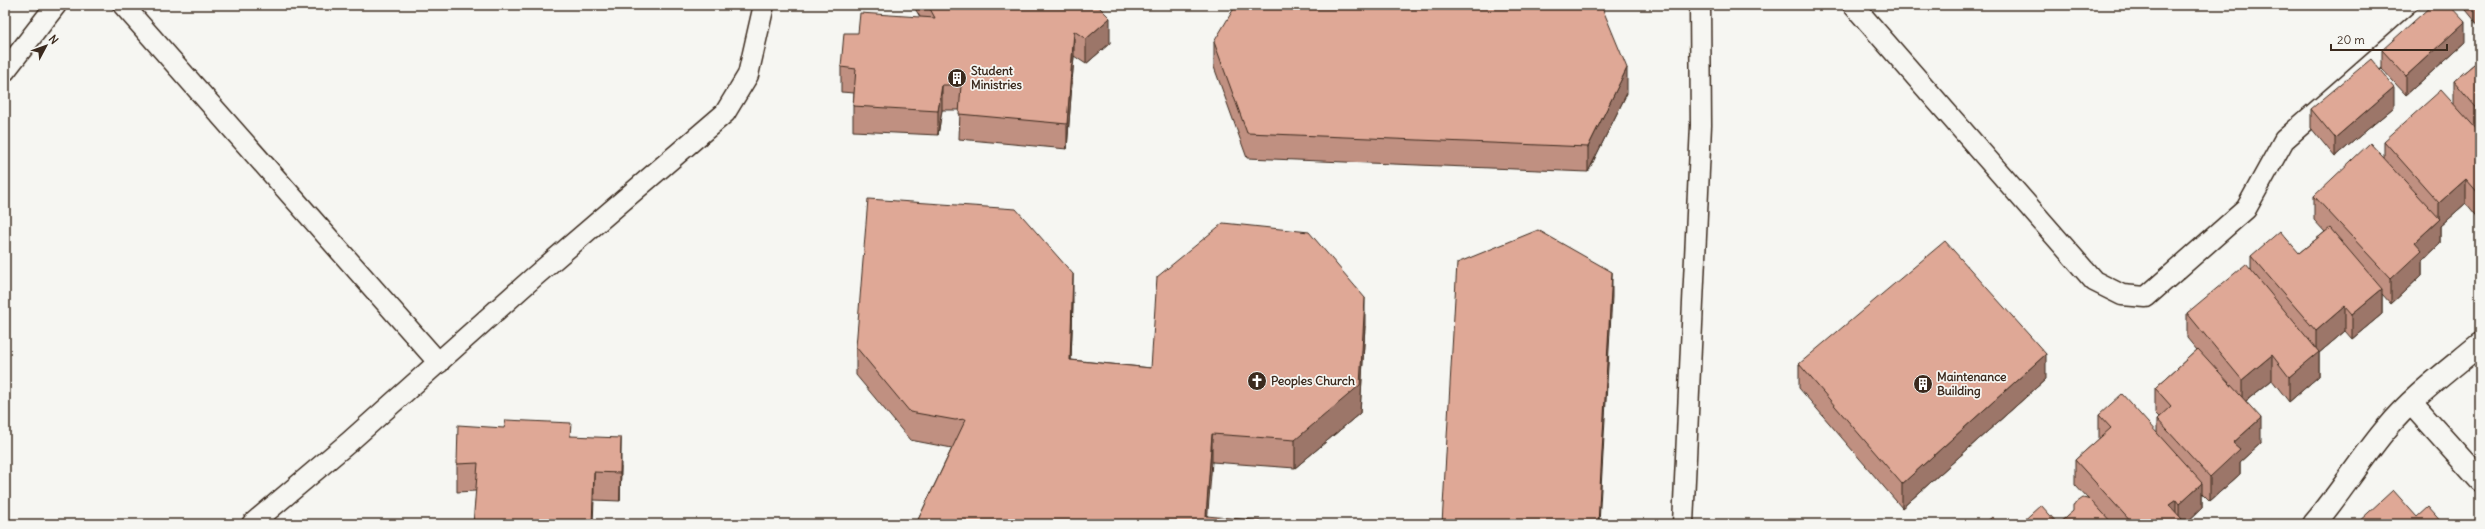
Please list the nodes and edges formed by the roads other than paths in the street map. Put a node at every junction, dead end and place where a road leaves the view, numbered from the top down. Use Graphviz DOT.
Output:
graph roads {
  1 [pos="56,5"];
  2 [pos="123,5"];
  3 [pos="764,5"];
  4 [pos="1700,5"];
  5 [pos="1853,5"];
  6 [pos="2438,5"];
  7 [pos="5,71"];
  8 [pos="2480,344"];
  9 [pos="439,363"];
  10 [pos="2411,403"];
  11 [pos="2480,480"];
  12 [pos="252,524"];
  13 [pos="1683,524"];
  14 [pos="2314,524"];
  1 -- 7 [label="lane"];
  2 -- 9 [label="lane"];
  3 -- 9 [label="lane"];
  4 -- 13 [label="lane"];
  5 -- 6 [label="lane"];
  8 -- 10 [label="street"];
  9 -- 12 [label="lane"];
  10 -- 11 [label="street"];
  10 -- 14 [label="street"];
}
